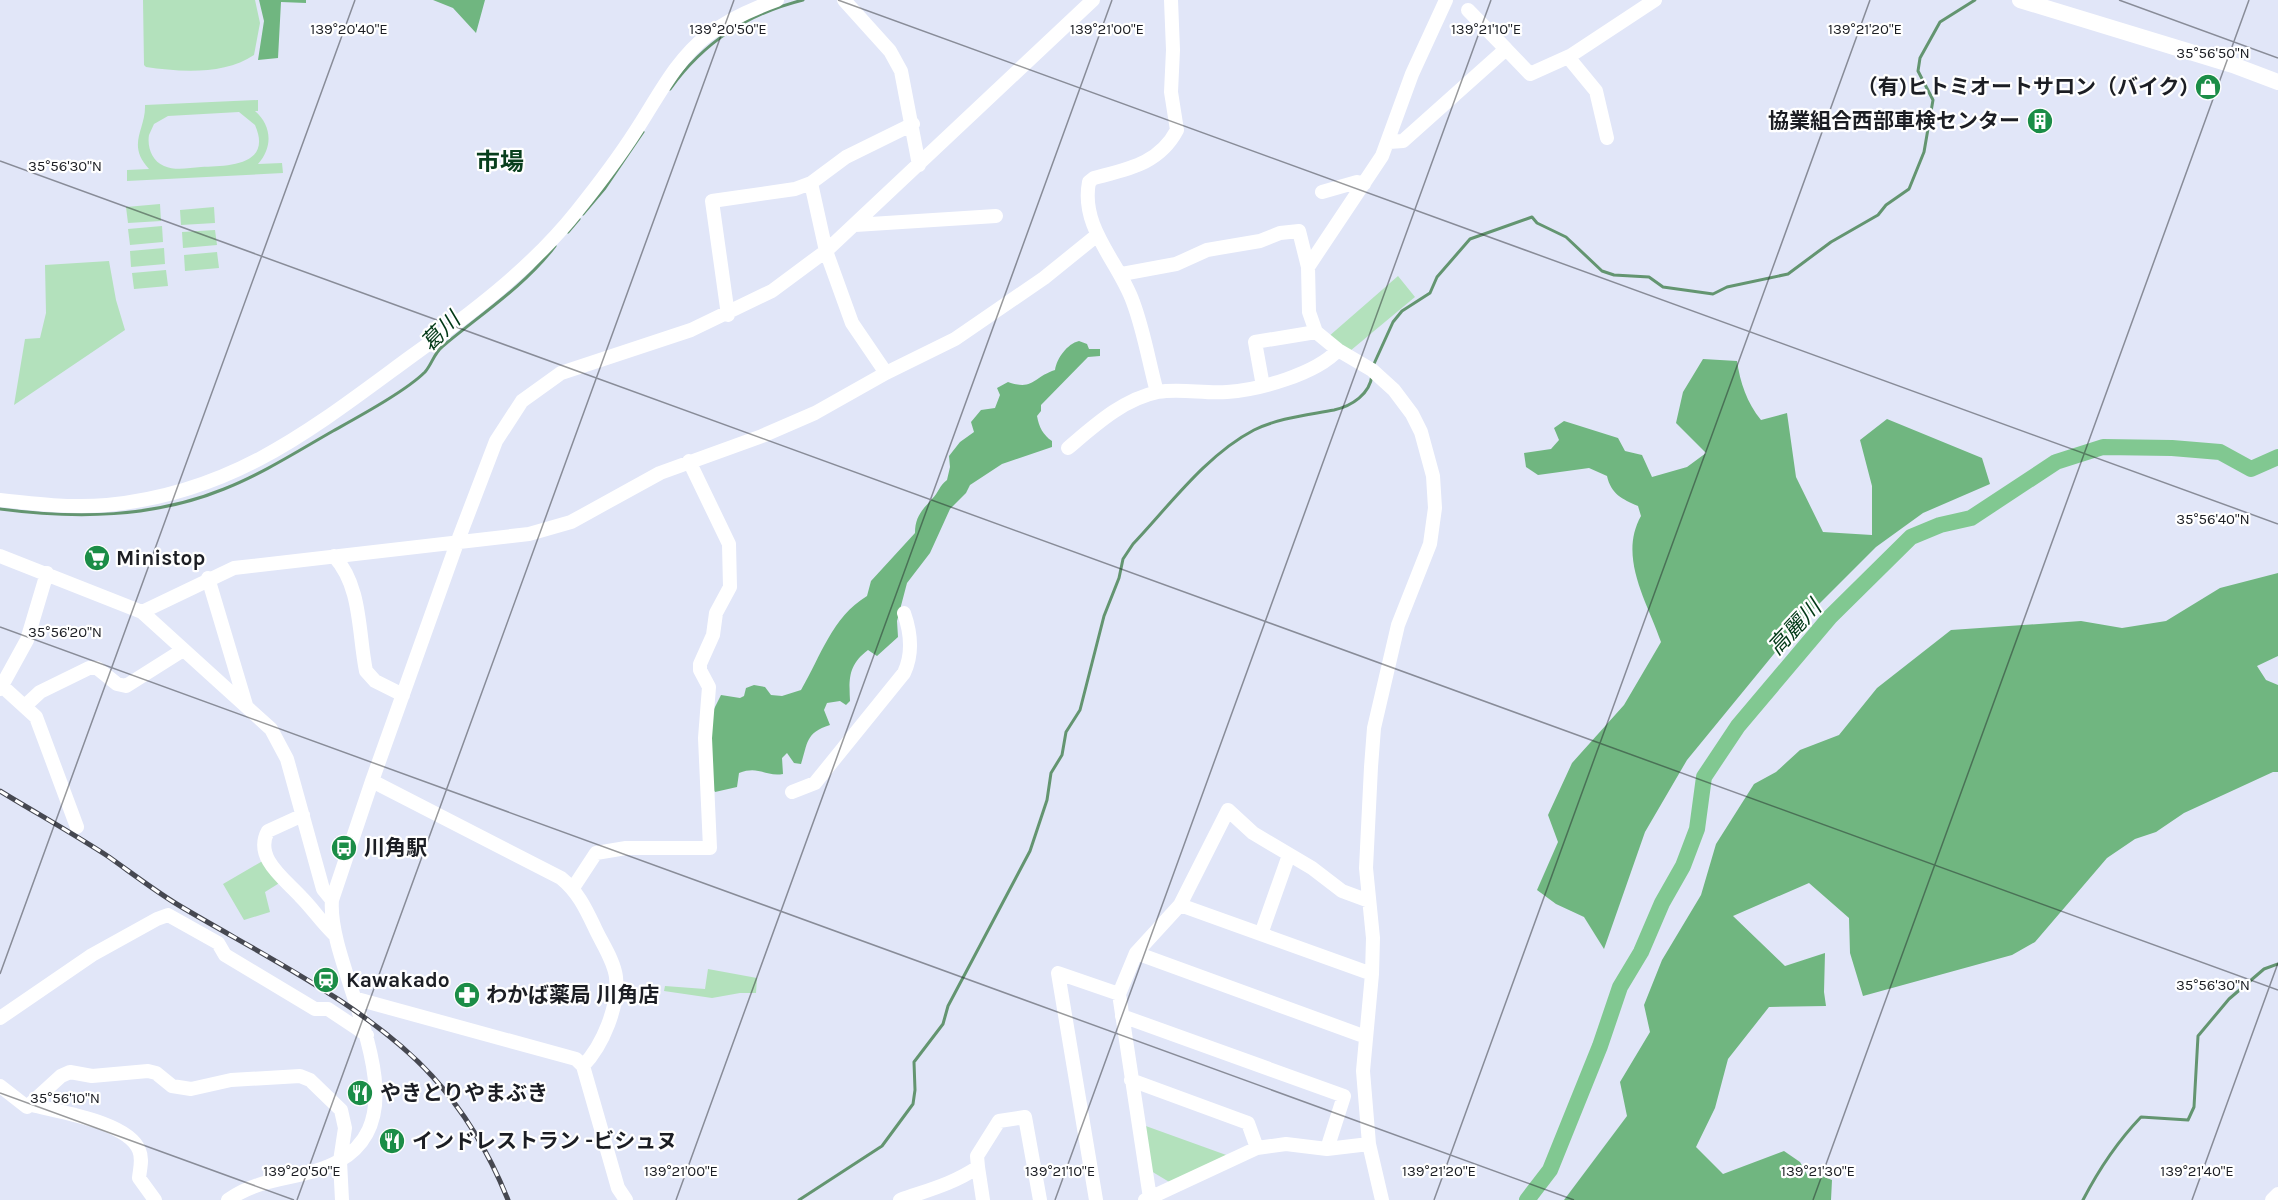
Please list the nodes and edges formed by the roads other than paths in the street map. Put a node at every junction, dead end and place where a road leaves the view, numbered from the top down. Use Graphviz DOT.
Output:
graph roads {
  1 [pos="777,0"];
  2 [pos="844,0"];
  3 [pos="1093,0"];
  4 [pos="1171,0"];
  5 [pos="1446,0"];
  6 [pos="1655,0"];
  7 [pos="2020,0"];
  8 [pos="2045,4"];
  9 [pos="1468,10"];
  10 [pos="1506,49"];
  11 [pos="1568,57"];
  12 [pos="2278,82"];
  13 [pos="913,124"];
  14 [pos="1607,138"];
  15 [pos="1389,142"];
  16 [pos="920,165"];
  17 [pos="811,183"];
  18 [pos="1364,184"];
  19 [pos="1322,192"];
  20 [pos="996,216"];
  21 [pos="855,225"];
  22 [pos="1096,236"];
  23 [pos="826,251"];
  24 [pos="1308,267"];
  25 [pos="1122,274"];
  26 [pos="728,315"];
  27 [pos="1316,332"];
  28 [pos="1338,350"];
  29 [pos="886,373"];
  30 [pos="1263,386"];
  31 [pos="1157,392"];
  32 [pos="1068,447"];
  33 [pos="689,462"];
  34 [pos="0,500"];
  35 [pos="457,543"];
  36 [pos="0,556"];
  37 [pos="334,556"];
  38 [pos="47,573"];
  39 [pos="208,578"];
  40 [pos="142,612"];
  41 [pos="904,613"];
  42 [pos="183,650"];
  43 [pos="1,687"];
  44 [pos="403,695"];
  45 [pos="26,705"];
  46 [pos="247,706"];
  47 [pos="372,781"];
  48 [pos="792,792"];
  49 [pos="303,815"];
  50 [pos="77,827"];
  51 [pos="1290,855"];
  52 [pos="573,888"];
  53 [pos="332,900"];
  54 [pos="1369,901"];
  55 [pos="1180,905"];
  56 [pos="1261,934"];
  57 [pos="335,935"];
  58 [pos="1136,953"];
  59 [pos="1372,974"];
  60 [pos="1119,994"];
  61 [pos="357,999"];
  62 [pos="1122,1016"];
  63 [pos="0,1018"];
  64 [pos="367,1035"];
  65 [pos="1366,1036"];
  66 [pos="583,1066"];
  67 [pos="1131,1080"];
  68 [pos="0,1086"];
  69 [pos="32,1105"];
  70 [pos="1369,1144"];
  71 [pos="1257,1148"];
  72 [pos="1327,1149"];
  73 [pos="340,1161"];
  74 [pos="978,1167"];
  75 [pos="946,1193"];
  76 [pos="2278,1194"];
  77 [pos="907,1199"];
  78 [pos="1148,1199"];
  79 [pos="155,1200"];
  80 [pos="228,1200"];
  81 [pos="342,1200"];
  82 [pos="626,1200"];
  83 [pos="983,1200"];
  84 [pos="1040,1200"];
  85 [pos="1096,1200"];
  86 [pos="1382,1200"];
  87 [pos="2272,1200"];
  1 -- 34 [label="street"];
  2 -- 13 [label="street"];
  3 -- 16 [label="street"];
  4 -- 22 [label="street"];
  5 -- 15 [label="street"];
  6 -- 11 [label="street"];
  7 -- 8 [label="main road"];
  8 -- 12 [label="main road"];
  9 -- 10 [label="street"];
  10 -- 11 [label="street"];
  10 -- 15 [label="street"];
  11 -- 14 [label="street"];
  13 -- 16 [label="street"];
  13 -- 17 [label="street"];
  15 -- 18 [label="street"];
  16 -- 21 [label="street"];
  17 -- 23 [label="street"];
  17 -- 26 [label="street"];
  18 -- 19 [label="street"];
  18 -- 24 [label="street"];
  20 -- 21 [label="street"];
  21 -- 23 [label="street"];
  22 -- 25 [label="street"];
  22 -- 29 [label="street"];
  23 -- 26 [label="street"];
  23 -- 29 [label="street"];
  24 -- 25 [label="street"];
  24 -- 27 [label="street"];
  25 -- 31 [label="street"];
  26 -- 35 [label="street"];
  27 -- 28 [label="street"];
  27 -- 30 [label="street"];
  28 -- 30 [label="street"];
  28 -- 54 [label="street"];
  29 -- 33 [label="street"];
  30 -- 31 [label="street"];
  31 -- 32 [label="street"];
  33 -- 35 [label="street"];
  33 -- 52 [label="street"];
  35 -- 37 [label="street"];
  35 -- 44 [label="street"];
  36 -- 38 [label="street"];
  37 -- 39 [label="street"];
  37 -- 44 [label="street"];
  38 -- 40 [label="street"];
  38 -- 43 [label="street"];
  39 -- 40 [label="street"];
  39 -- 46 [label="street"];
  40 -- 42 [label="street"];
  41 -- 48 [label="street"];
  42 -- 45 [label="street"];
  42 -- 46 [label="street"];
  43 -- 45 [label="street"];
  44 -- 47 [label="street"];
  45 -- 50 [label="street"];
  46 -- 49 [label="street"];
  47 -- 52 [label="street"];
  47 -- 53 [label="street"];
  49 -- 53 [label="street"];
  49 -- 57 [label="street"];
  51 -- 54 [label="street"];
  51 -- 55 [label="street"];
  51 -- 56 [label="street"];
  52 -- 66 [label="street"];
  53 -- 57 [label="street"];
  54 -- 59 [label="street"];
  55 -- 56 [label="street"];
  55 -- 58 [label="street"];
  56 -- 59 [label="street"];
  57 -- 61 [label="street"];
  58 -- 60 [label="street"];
  58 -- 65 [label="street"];
  59 -- 65 [label="street"];
  60 -- 62 [label="street"];
  60 -- 85 [label="street"];
  61 -- 64 [label="street"];
  61 -- 66 [label="street"];
  62 -- 67 [label="street"];
  62 -- 72 [label="street"];
  63 -- 64 [label="street"];
  64 -- 73 [label="street"];
  65 -- 70 [label="street"];
  66 -- 82 [label="street"];
  67 -- 71 [label="street"];
  67 -- 78 [label="street"];
  68 -- 69 [label="street"];
  69 -- 73 [label="street"];
  69 -- 79 [label="street"];
  70 -- 72 [label="street"];
  70 -- 86 [label="street"];
  71 -- 72 [label="street"];
  71 -- 78 [label="street"];
  73 -- 80 [label="street"];
  73 -- 81 [label="street"];
  74 -- 75 [label="street"];
  74 -- 83 [label="street"];
  74 -- 84 [label="street"];
  75 -- 77 [label="street"];
  76 -- 87 [label="street"];
}
